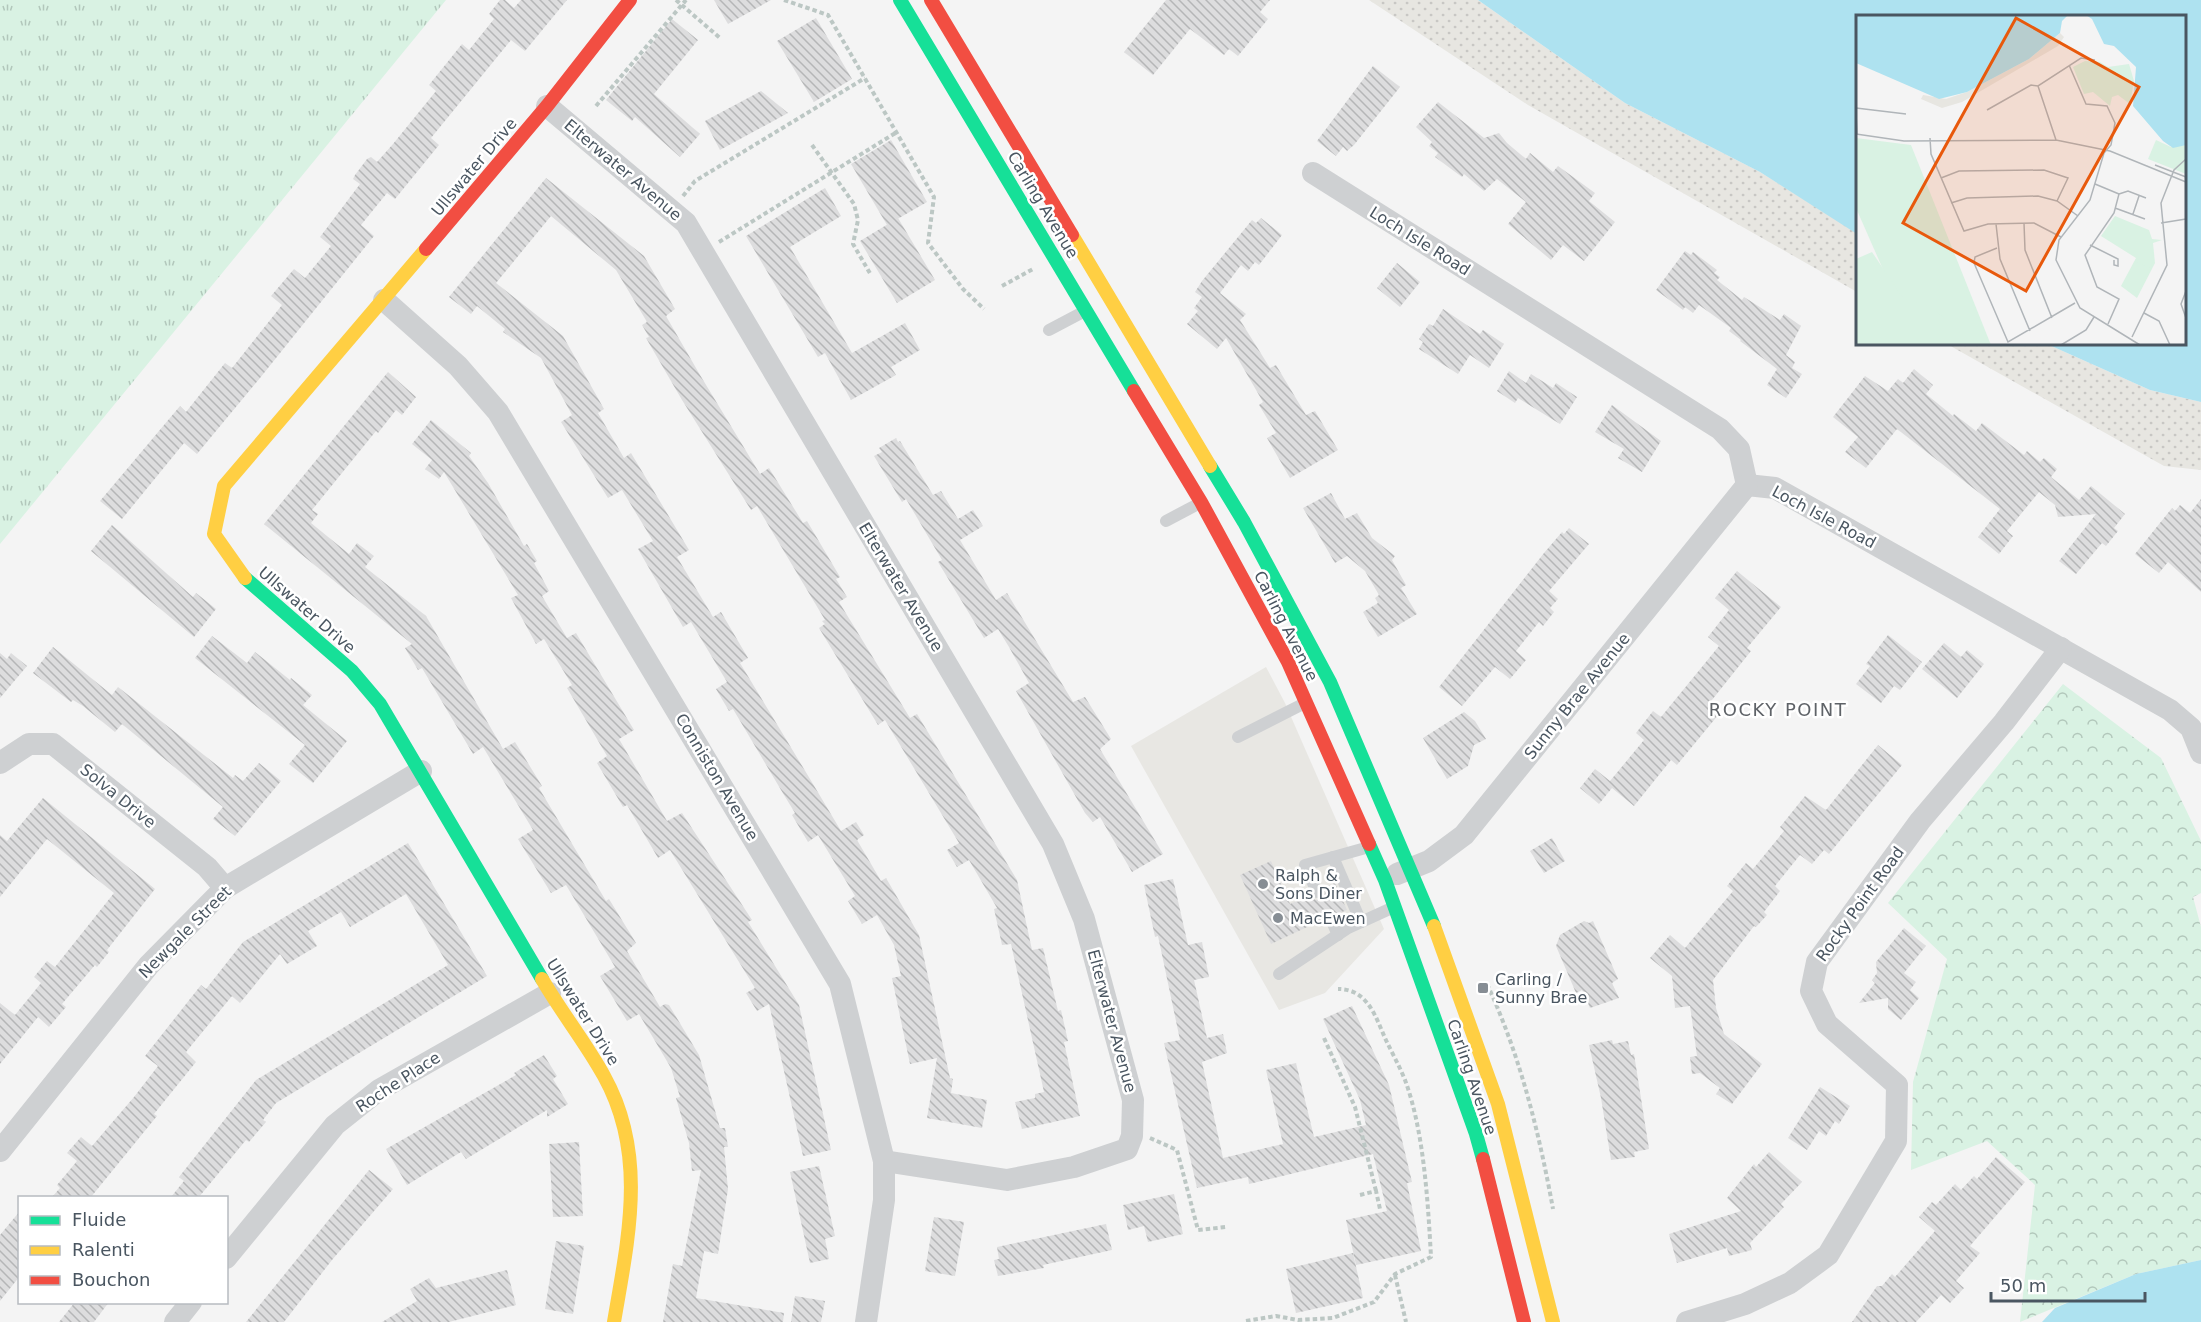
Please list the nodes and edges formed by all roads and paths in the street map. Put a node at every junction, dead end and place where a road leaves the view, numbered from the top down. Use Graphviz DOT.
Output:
graph roads {
  1 [pos="630,0"];
  2 [pos="676,0"];
  3 [pos="686,0"];
  4 [pos="784,0"];
  5 [pos="900,0"];
  6 [pos="931,0"];
  7 [pos="681,4"];
  8 [pos="720,38"];
  9 [pos="865,78"];
  10 [pos="547,106"];
  11 [pos="596,106"];
  12 [pos="897,132"];
  13 [pos="812,145"];
  14 [pos="831,172"];
  15 [pos="1313,173"];
  16 [pos="672,211"];
  17 [pos="703,252"];
  18 [pos="1034,268"];
  19 [pos="871,275"];
  20 [pos="1002,286"];
  21 [pos="384,300"];
  22 [pos="984,309"];
  23 [pos="1087,310"];
  24 [pos="1049,330"];
  25 [pos="1747,485"];
  26 [pos="1201,502"];
  27 [pos="1166,521"];
  28 [pos="2061,648"];
  29 [pos="1306,702"];
  30 [pos="1238,737"];
  31 [pos="2201,753"];
  32 [pos="0,764"];
  33 [pos="421,771"];
  34 [pos="1370,847"];
  35 [pos="1333,857"];
  36 [pos="1412,868"];
  37 [pos="1385,880"];
  38 [pos="225,888"];
  39 [pos="1317,892"];
  40 [pos="1395,907"];
  41 [pos="1330,917"];
  42 [pos="1361,922"];
  43 [pos="1338,935"];
  44 [pos="1279,974"];
  45 [pos="1338,989"];
  46 [pos="550,993"];
  47 [pos="1324,1038"];
  48 [pos="1132,1136"];
  49 [pos="0,1151"];
  50 [pos="884,1161"];
  51 [pos="1376,1191"];
  52 [pos="1360,1195"];
  53 [pos="1380,1209"];
  54 [pos="1226,1227"];
  55 [pos="228,1256"];
  56 [pos="1395,1274"];
  57 [pos="189,1304"];
  58 [pos="1333,1320"];
  59 [pos="1246,1321"];
  60 [pos="175,1322"];
  61 [pos="614,1322"];
  62 [pos="866,1322"];
  63 [pos="1406,1322"];
  64 [pos="1524,1322"];
  65 [pos="1553,1322"];
  66 [pos="1687,1322"];
  1 -- 10 [label="main road, Ullswater Drive"];
  2 -- 7 [label="path"];
  3 -- 7 [label="path"];
  4 -- 9 [label="path"];
  5 -- 23 [label="main road, Carling Avenue"];
  6 -- 36 [label="main road, Carling Avenue"];
  7 -- 8 [label="path"];
  7 -- 11 [label="path"];
  9 -- 12 [label="path"];
  9 -- 16 [label="path"];
  10 -- 16 [label="street, Elterwater Avenue"];
  10 -- 21 [label="main road, Ullswater Drive"];
  12 -- 14 [label="path"];
  12 -- 22 [label="path"];
  13 -- 14 [label="path"];
  14 -- 17 [label="path"];
  14 -- 19 [label="path"];
  15 -- 25 [label="street, Loch Isle Road"];
  16 -- 17 [label="street, Elterwater Avenue"];
  17 -- 48 [label="street, Elterwater Avenue"];
  18 -- 20 [label="path"];
  21 -- 33 [label="main road, Ullswater Drive"];
  21 -- 50 [label="street, Conniston Avenue"];
  23 -- 24 [label="lane"];
  23 -- 26 [label="main road, Carling Avenue"];
  25 -- 28 [label="street, Loch Isle Road"];
  25 -- 36 [label="street, Sunny Brae Avenue"];
  26 -- 27 [label="lane"];
  26 -- 29 [label="main road, Carling Avenue"];
  28 -- 31 [label="street, Loch Isle Road"];
  28 -- 66 [label="street, Rocky Point Road"];
  29 -- 30 [label="lane"];
  29 -- 34 [label="main road, Carling Avenue"];
  32 -- 38 [label="street, Solva Drive"];
  33 -- 38 [label="street, Newgale Street"];
  33 -- 46 [label="main road, Ullswater Drive"];
  34 -- 35 [label="lane"];
  34 -- 37 [label="main road, Carling Avenue"];
  35 -- 39 [label="lane"];
  35 -- 42 [label="lane"];
  36 -- 37 [label="street, Sunny Brae Avenue"];
  36 -- 65 [label="main road, Carling Avenue"];
  37 -- 40 [label="main road, Carling Avenue"];
  38 -- 49 [label="street, Newgale Street"];
  40 -- 42 [label="lane"];
  40 -- 64 [label="main road, Carling Avenue"];
  41 -- 43 [label="lane"];
  42 -- 43 [label="lane"];
  43 -- 44 [label="lane"];
  45 -- 56 [label="path"];
  46 -- 55 [label="street, Roche Place"];
  46 -- 61 [label="main road, Ullswater Drive"];
  47 -- 51 [label="path"];
  48 -- 50 [label="street"];
  48 -- 54 [label="path"];
  50 -- 62 [label="street, Conniston Avenue"];
  51 -- 52 [label="path"];
  51 -- 53 [label="path"];
  56 -- 58 [label="path"];
  56 -- 63 [label="path"];
  57 -- 60 [label="street"];
  58 -- 59 [label="path"];
}
